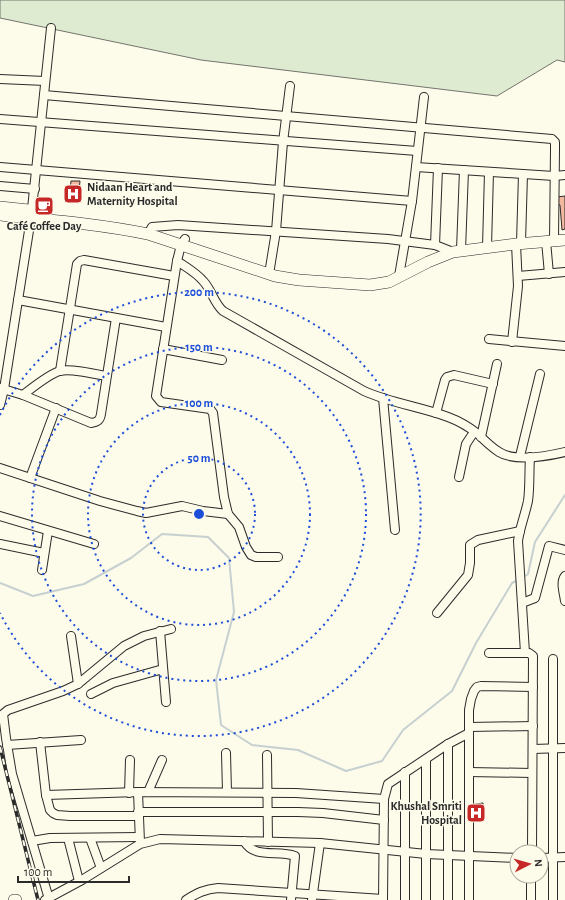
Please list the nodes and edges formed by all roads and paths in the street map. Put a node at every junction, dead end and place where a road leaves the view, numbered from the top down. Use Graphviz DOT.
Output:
graph roads {
  1 [pos="52,28"];
  2 [pos="0,79"];
  3 [pos="45,81"];
  4 [pos="290,86"];
  5 [pos="44,95"];
  6 [pos="424,97"];
  7 [pos="287,115"];
  8 [pos="0,119"];
  9 [pos="42,122"];
  10 [pos="420,128"];
  11 [pos="283,142"];
  12 [pos="417,151"];
  13 [pos="0,167"];
  14 [pos="416,167"];
  15 [pos="438,168"];
  16 [pos="464,170"];
  17 [pos="36,171"];
  18 [pos="489,172"];
  19 [pos="524,174"];
  20 [pos="565,175"];
  21 [pos="554,176"];
  22 [pos="0,186"];
  23 [pos="35,189"];
  24 [pos="279,190"];
  25 [pos="412,201"];
  26 [pos="0,207"];
  27 [pos="32,214"];
  28 [pos="0,215"];
  29 [pos="150,230"];
  30 [pos="276,231"];
  31 [pos="405,241"];
  32 [pos="555,241"];
  33 [pos="183,242"];
  34 [pos="518,243"];
  35 [pos="435,245"];
  36 [pos="487,247"];
  37 [pos="457,251"];
  38 [pos="177,261"];
  39 [pos="269,271"];
  40 [pos="565,272"];
  41 [pos="549,274"];
  42 [pos="174,276"];
  43 [pos="399,276"];
  44 [pos="518,276"];
  45 [pos="18,300"];
  46 [pos="70,309"];
  47 [pos="116,318"];
  48 [pos="166,327"];
  49 [pos="489,339"];
  50 [pos="512,342"];
  51 [pos="565,346"];
  52 [pos="163,349"];
  53 [pos="222,360"];
  54 [pos="497,364"];
  55 [pos="60,370"];
  56 [pos="540,374"];
  57 [pos="106,376"];
  58 [pos="493,384"];
  59 [pos="2,388"];
  60 [pos="24,395"];
  61 [pos="383,398"];
  62 [pos="0,405"];
  63 [pos="56,408"];
  64 [pos="436,413"];
  65 [pos="478,434"];
  66 [pos="565,452"];
  67 [pos="520,456"];
  68 [pos="530,457"];
  69 [pos="0,468"];
  70 [pos="30,478"];
  71 [pos="459,478"];
  72 [pos="228,514"];
  73 [pos="0,516"];
  74 [pos="395,530"];
  75 [pos="48,531"];
  76 [pos="520,531"];
  77 [pos="0,544"];
  78 [pos="94,544"];
  79 [pos="565,550"];
  80 [pos="44,553"];
  81 [pos="278,557"];
  82 [pos="42,570"];
  83 [pos="565,576"];
  84 [pos="565,601"];
  85 [pos="522,603"];
  86 [pos="436,613"];
  87 [pos="171,629"];
  88 [pos="160,631"];
  89 [pos="71,636"];
  90 [pos="489,653"];
  91 [pos="525,653"];
  92 [pos="553,659"];
  93 [pos="163,669"];
  94 [pos="78,684"];
  95 [pos="533,687"];
  96 [pos="91,694"];
  97 [pos="166,702"];
  98 [pos="0,707"];
  99 [pos="3,719"];
  100 [pos="533,726"];
  101 [pos="469,730"];
  102 [pos="4,740"];
  103 [pos="81,740"];
  104 [pos="40,742"];
  105 [pos="448,744"];
  106 [pos="532,748"];
  107 [pos="553,748"];
  108 [pos="565,748"];
  109 [pos="226,753"];
  110 [pos="267,755"];
  111 [pos="130,760"];
  112 [pos="162,760"];
  113 [pos="426,760"];
  114 [pos="405,772"];
  115 [pos="469,772"];
  116 [pos="532,773"];
  117 [pos="148,792"];
  118 [pos="227,792"];
  119 [pos="268,792"];
  120 [pos="133,793"];
  121 [pos="46,795"];
  122 [pos="384,799"];
  123 [pos="268,811"];
  124 [pos="138,814"];
  125 [pos="384,820"];
  126 [pos="68,838"];
  127 [pos="90,838"];
  128 [pos="32,841"];
  129 [pos="140,841"];
  130 [pos="244,841"];
  131 [pos="268,842"];
  132 [pos="320,843"];
  133 [pos="532,844"];
  134 [pos="383,849"];
  135 [pos="404,852"];
  136 [pos="426,854"];
  137 [pos="448,855"];
  138 [pos="468,856"];
  139 [pos="565,857"];
  140 [pos="509,858"];
  141 [pos="549,858"];
  142 [pos="554,858"];
  143 [pos="101,868"];
  144 [pos="79,881"];
  145 [pos="531,884"];
  146 [pos="291,896"];
  147 [pos="313,897"];
  148 [pos="47,899"];
  149 [pos="186,900"];
  150 [pos="383,900"];
  151 [pos="405,900"];
  152 [pos="426,900"];
  153 [pos="448,900"];
  154 [pos="469,900"];
  155 [pos="531,900"];
  156 [pos="553,900"];
  1 -- 3 [label="street"];
  2 -- 3 [label="street"];
  3 -- 5 [label="street"];
  4 -- 7 [label="street"];
  5 -- 7 [label="street"];
  5 -- 9 [label="street"];
  6 -- 10 [label="street"];
  7 -- 10 [label="street"];
  7 -- 11 [label="street"];
  8 -- 9 [label="street"];
  9 -- 11 [label="street"];
  9 -- 17 [label="street"];
  10 -- 12 [label="street"];
  10 -- 21 [label="street"];
  11 -- 12 [label="street"];
  11 -- 24 [label="street"];
  12 -- 14 [label="street"];
  13 -- 17 [label="street"];
  14 -- 15 [label="street"];
  14 -- 25 [label="street"];
  15 -- 16 [label="street"];
  15 -- 35 [label="street"];
  16 -- 18 [label="street"];
  16 -- 37 [label="street"];
  17 -- 23 [label="street"];
  17 -- 24 [label="street"];
  18 -- 19 [label="street"];
  18 -- 36 [label="street"];
  19 -- 21 [label="street"];
  19 -- 34 [label="street"];
  20 -- 21 [label="street"];
  21 -- 32 [label="street"];
  22 -- 23 [label="street"];
  23 -- 27 [label="street"];
  24 -- 25 [label="street"];
  24 -- 30 [label="street"];
  25 -- 31 [label="street"];
  26 -- 27 [label="main road"];
  27 -- 28 [label="main road"];
  27 -- 29 [label="main road"];
  27 -- 45 [label="street"];
  29 -- 30 [label="street"];
  29 -- 33 [label="main road"];
  30 -- 31 [label="street"];
  30 -- 39 [label="street"];
  31 -- 35 [label="street"];
  31 -- 43 [label="street"];
  32 -- 34 [label="main road"];
  32 -- 41 [label="street"];
  33 -- 38 [label="street"];
  33 -- 39 [label="main road"];
  34 -- 36 [label="main road"];
  34 -- 44 [label="street"];
  35 -- 37 [label="street"];
  36 -- 37 [label="main road"];
  37 -- 43 [label="main road"];
  38 -- 42 [label="street"];
  38 -- 61 [label="street"];
  39 -- 43 [label="main road"];
  40 -- 41 [label="street"];
  41 -- 44 [label="street"];
  42 -- 46 [label="street"];
  42 -- 48 [label="street"];
  44 -- 50 [label="street"];
  45 -- 46 [label="street"];
  45 -- 59 [label="street"];
  46 -- 47 [label="street"];
  46 -- 55 [label="street"];
  47 -- 48 [label="street"];
  47 -- 57 [label="street"];
  48 -- 52 [label="street"];
  49 -- 50 [label="street"];
  50 -- 51 [label="street"];
  52 -- 53 [label="street"];
  52 -- 72 [label="street"];
  54 -- 58 [label="street"];
  55 -- 57 [label="street"];
  55 -- 60 [label="street"];
  56 -- 67 [label="street"];
  57 -- 63 [label="street"];
  58 -- 64 [label="street"];
  58 -- 65 [label="street"];
  59 -- 60 [label="street"];
  59 -- 62 [label="street"];
  60 -- 63 [label="street"];
  61 -- 64 [label="street"];
  61 -- 74 [label="street"];
  63 -- 70 [label="street"];
  64 -- 65 [label="street"];
  65 -- 67 [label="street"];
  65 -- 71 [label="street"];
  66 -- 68 [label="street"];
  67 -- 68 [label="street"];
  68 -- 76 [label="street"];
  69 -- 70 [label="street"];
  70 -- 72 [label="street"];
  72 -- 81 [label="street"];
  73 -- 75 [label="street"];
  75 -- 78 [label="street"];
  75 -- 80 [label="street"];
  76 -- 85 [label="street"];
  76 -- 86 [label="street"];
  77 -- 80 [label="street"];
  79 -- 85 [label="street"];
  80 -- 82 [label="street"];
  83 -- 84 [label="street"];
  85 -- 91 [label="street"];
  87 -- 88 [label="street"];
  88 -- 93 [label="street"];
  88 -- 94 [label="street"];
  89 -- 94 [label="street"];
  90 -- 91 [label="street"];
  91 -- 95 [label="street"];
  92 -- 107 [label="street"];
  93 -- 96 [label="street"];
  93 -- 97 [label="street"];
  94 -- 99 [label="street"];
  95 -- 100 [label="street"];
  95 -- 101 [label="street"];
  98 -- 99 [label="street"];
  99 -- 102 [label="street"];
  100 -- 101 [label="street"];
  100 -- 106 [label="street"];
  101 -- 105 [label="street"];
  101 -- 115 [label="street"];
  102 -- 104 [label="street"];
  102 -- 128 [label="street"];
  103 -- 104 [label="street"];
  104 -- 121 [label="street"];
  105 -- 113 [label="street"];
  105 -- 137 [label="street"];
  106 -- 107 [label="street"];
  106 -- 116 [label="street"];
  107 -- 108 [label="street"];
  107 -- 142 [label="street"];
  109 -- 118 [label="street"];
  110 -- 119 [label="street"];
  111 -- 120 [label="street"];
  112 -- 117 [label="street"];
  113 -- 114 [label="street"];
  113 -- 136 [label="street"];
  114 -- 122 [label="street"];
  114 -- 135 [label="street"];
  115 -- 116 [label="street"];
  115 -- 138 [label="street"];
  116 -- 133 [label="street"];
  117 -- 118 [label="street"];
  117 -- 120 [label="street"];
  118 -- 119 [label="street"];
  119 -- 122 [label="street"];
  119 -- 123 [label="street"];
  120 -- 121 [label="street"];
  120 -- 124 [label="street"];
  121 -- 124 [label="street"];
  122 -- 125 [label="street"];
  123 -- 124 [label="street"];
  123 -- 125 [label="street"];
  123 -- 131 [label="street"];
  124 -- 129 [label="street"];
  125 -- 134 [label="street"];
  126 -- 127 [label="street"];
  126 -- 128 [label="street"];
  126 -- 144 [label="street"];
  127 -- 129 [label="street"];
  127 -- 143 [label="street"];
  128 -- 148 [label="street"];
  129 -- 130 [label="street"];
  129 -- 143 [label="street"];
  130 -- 131 [label="street"];
  130 -- 146 [label="street"];
  131 -- 132 [label="street"];
  132 -- 134 [label="street"];
  132 -- 147 [label="street"];
  134 -- 135 [label="street"];
  134 -- 150 [label="street"];
  135 -- 136 [label="street"];
  135 -- 151 [label="street"];
  136 -- 137 [label="street"];
  136 -- 152 [label="street"];
  137 -- 138 [label="street"];
  137 -- 153 [label="street"];
  138 -- 140 [label="street"];
  138 -- 154 [label="street"];
  139 -- 142 [label="street"];
  141 -- 142 [label="street"];
  142 -- 156 [label="street"];
  143 -- 144 [label="street"];
  144 -- 148 [label="street"];
  145 -- 155 [label="street"];
  146 -- 147 [label="street"];
  146 -- 149 [label="street"];
  147 -- 150 [label="street"];
}
